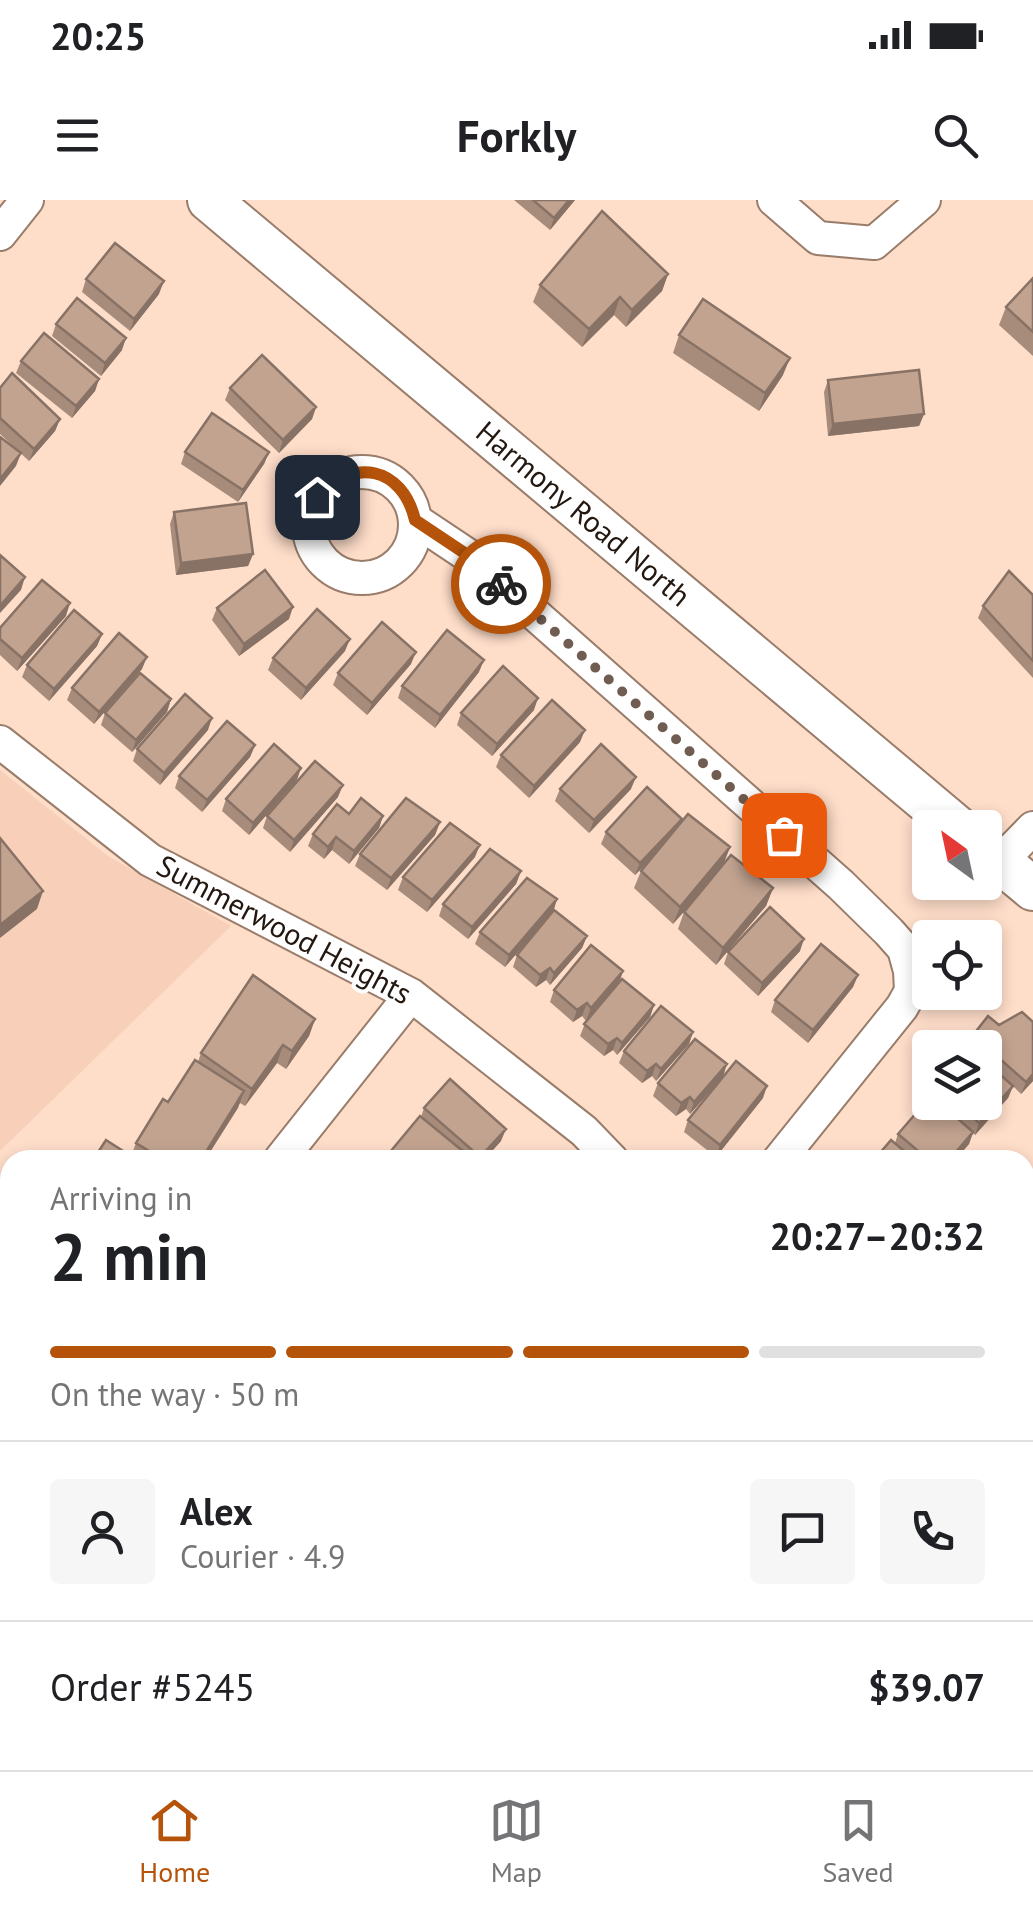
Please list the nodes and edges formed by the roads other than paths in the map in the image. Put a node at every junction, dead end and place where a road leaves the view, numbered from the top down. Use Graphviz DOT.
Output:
graph roads {
  1 [pos="27,200"];
  2 [pos="209,200"];
  3 [pos="774,200"];
  4 [pos="924,200"];
  5 [pos="0,234"];
  6 [pos="415,520"];
  7 [pos="0,742"];
  8 [pos="937,810"];
  9 [pos="1033,828"];
  10 [pos="1002,850"];
  11 [pos="1002,863"];
  12 [pos="1033,889"];
  13 [pos="411,994"];
  14 [pos="288,1150"];
  15 [pos="602,1150"];
  16 [pos="787,1150"];
  1 -- 5 [label="street"];
  2 -- 8 [label="main road, Harmony Road North"];
  3 -- 4 [label="street"];
  6 -- 16 [label="street"];
  7 -- 13 [label="street, Summerwood Heights"];
  9 -- 10 [label="street"];
  11 -- 12 [label="main road"];
  13 -- 14 [label="street"];
  13 -- 15 [label="street, Summerwood Heights"];
}
